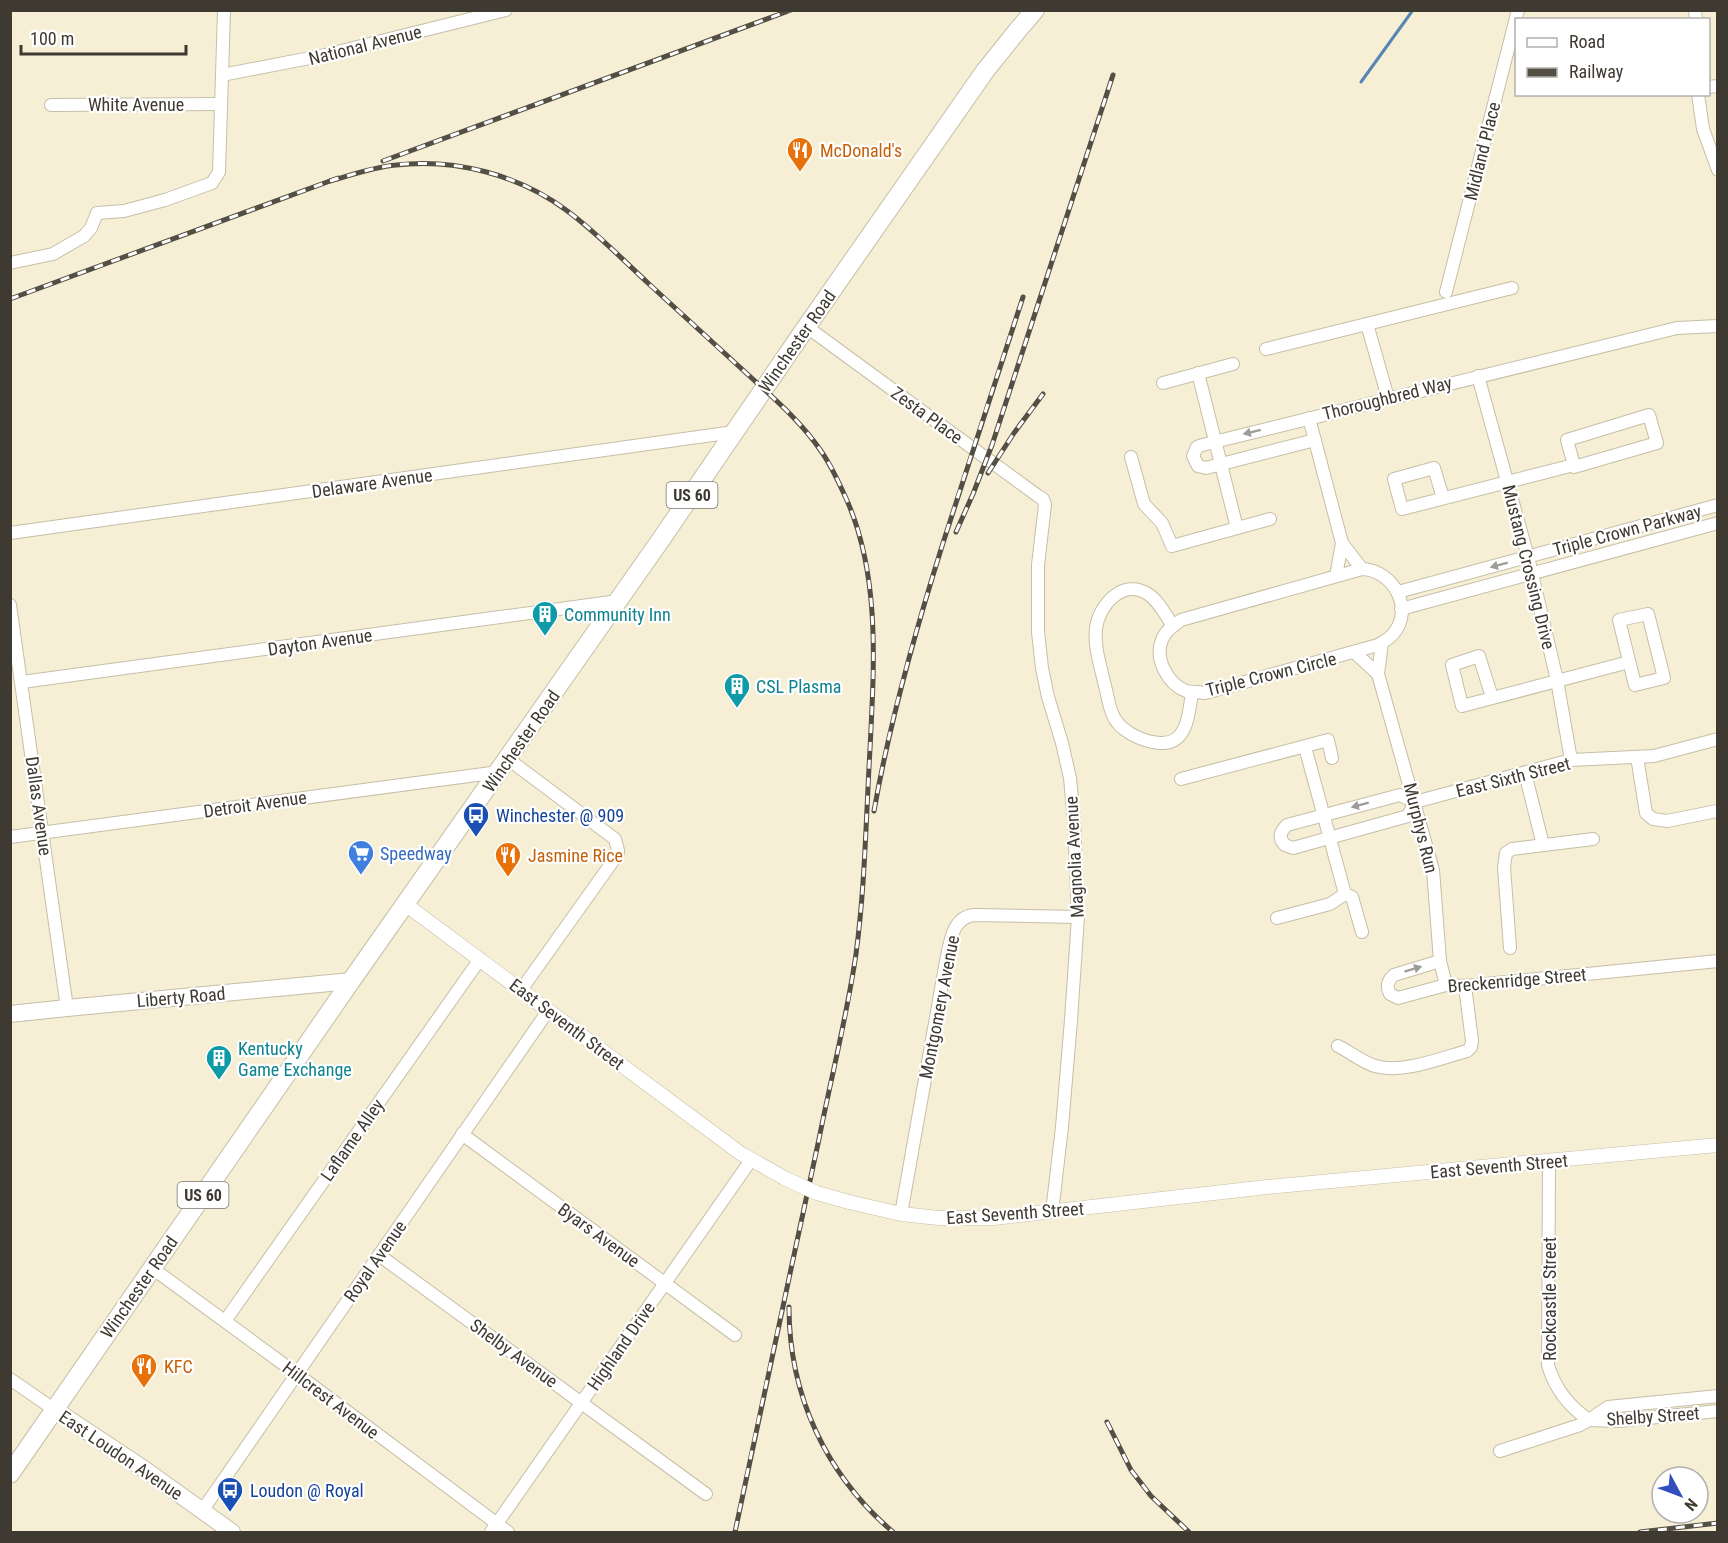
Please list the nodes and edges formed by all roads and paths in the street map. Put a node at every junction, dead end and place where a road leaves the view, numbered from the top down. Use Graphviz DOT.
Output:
graph roads {
  1 [pos="224,10"];
  2 [pos="506,10"];
  3 [pos="1035,10"];
  4 [pos="1515,22"];
  5 [pos="222,75"];
  6 [pos="1698,96"];
  7 [pos="221,104"];
  8 [pos="51,105"];
  9 [pos="1718,170"];
  10 [pos="10,263"];
  11 [pos="1512,288"];
  12 [pos="1446,292"];
  13 [pos="1367,324"];
  14 [pos="1718,326"];
  15 [pos="807,327"];
  16 [pos="1266,349"];
  17 [pos="1233,364"];
  18 [pos="1198,374"];
  19 [pos="1478,376"];
  20 [pos="1163,383"];
  21 [pos="1388,398"];
  22 [pos="1309,418"];
  23 [pos="734,432"];
  24 [pos="1315,440"];
  25 [pos="1215,441"];
  26 [pos="1131,457"];
  27 [pos="1222,464"];
  28 [pos="1574,465"];
  29 [pos="1507,482"];
  30 [pos="1443,498"];
  31 [pos="1045,505"];
  32 [pos="1718,505"];
  33 [pos="1270,519"];
  34 [pos="1718,523"];
  35 [pos="1237,528"];
  36 [pos="10,533"];
  37 [pos="1342,543"];
  38 [pos="1528,557"];
  39 [pos="1356,570"];
  40 [pos="1531,573"];
  41 [pos="1336,576"];
  42 [pos="1398,592"];
  43 [pos="618,601"];
  44 [pos="10,605"];
  45 [pos="1401,609"];
  46 [pos="1173,626"];
  47 [pos="1376,645"];
  48 [pos="1354,652"];
  49 [pos="1629,662"];
  50 [pos="1378,674"];
  51 [pos="1557,680"];
  52 [pos="21,682"];
  53 [pos="1192,692"];
  54 [pos="1492,697"];
  55 [pos="1718,739"];
  56 [pos="1305,747"];
  57 [pos="1637,757"];
  58 [pos="1332,758"];
  59 [pos="1571,760"];
  60 [pos="503,766"];
  61 [pos="1525,773"];
  62 [pos="1181,778"];
  63 [pos="1415,802"];
  64 [pos="1717,811"];
  65 [pos="1324,814"];
  66 [pos="43,832"];
  67 [pos="10,837"];
  68 [pos="1329,838"];
  69 [pos="1593,839"];
  70 [pos="1543,845"];
  71 [pos="1345,894"];
  72 [pos="405,904"];
  73 [pos="1078,917"];
  74 [pos="1277,918"];
  75 [pos="1362,932"];
  76 [pos="1510,948"];
  77 [pos="480,959"];
  78 [pos="1440,961"];
  79 [pos="1718,961"];
  80 [pos="351,981"];
  81 [pos="1446,985"];
  82 [pos="1465,986"];
  83 [pos="521,990"];
  84 [pos="67,1008"];
  85 [pos="548,1011"];
  86 [pos="10,1014"];
  87 [pos="1338,1046"];
  88 [pos="462,1134"];
  89 [pos="1718,1145"];
  90 [pos="751,1160"];
  91 [pos="1549,1162"];
  92 [pos="1052,1212"];
  93 [pos="901,1214"];
  94 [pos="379,1255"];
  95 [pos="152,1268"];
  96 [pos="665,1283"];
  97 [pos="225,1321"];
  98 [pos="735,1335"];
  99 [pos="297,1374"];
  100 [pos="10,1379"];
  101 [pos="1718,1396"];
  102 [pos="581,1402"];
  103 [pos="55,1410"];
  104 [pos="1718,1412"];
  105 [pos="1589,1420"];
  106 [pos="1500,1451"];
  107 [pos="10,1474"];
  108 [pos="706,1494"];
  109 [pos="202,1511"];
  110 [pos="494,1528"];
  111 [pos="232,1533"];
  112 [pos="508,1533"];
  1 -- 5 [label="street"];
  2 -- 5 [label="street, National Avenue"];
  3 -- 15 [label="main road, Winchester Road / US 60"];
  4 -- 12 [label="street, Midland Place"];
  5 -- 7 [label="street"];
  6 -- 9 [label="street"];
  7 -- 8 [label="street, White Avenue"];
  7 -- 10 [label="street"];
  11 -- 13 [label="street"];
  13 -- 16 [label="street"];
  13 -- 21 [label="street"];
  14 -- 19 [label="street, Thoroughbred Way"];
  15 -- 23 [label="main road, Winchester Road / US 60"];
  15 -- 31 [label="street, Zesta Place"];
  17 -- 18 [label="street"];
  18 -- 20 [label="street"];
  18 -- 25 [label="street"];
  19 -- 21 [label="street, Thoroughbred Way"];
  19 -- 29 [label="street, Mustang Crossing Drive"];
  21 -- 22 [label="street, Thoroughbred Way"];
  22 -- 24 [label="street"];
  22 -- 25 [label="street, Thoroughbred Way, one-way"];
  23 -- 36 [label="street, Delaware Avenue"];
  23 -- 43 [label="main road, Winchester Road / US 60"];
  24 -- 27 [label="street, Thoroughbred Way"];
  24 -- 37 [label="street"];
  25 -- 27 [label="street"];
  25 -- 27 [label="street, Thoroughbred Way"];
  26 -- 35 [label="street"];
  27 -- 35 [label="street"];
  28 -- 28 [label="street"];
  28 -- 29 [label="street"];
  29 -- 30 [label="street"];
  29 -- 38 [label="street, Mustang Crossing Drive"];
  31 -- 73 [label="street, Magnolia Avenue"];
  32 -- 38 [label="street, Triple Crown Parkway"];
  33 -- 35 [label="street"];
  34 -- 40 [label="street, Triple Crown Parkway"];
  37 -- 39 [label="street"];
  37 -- 41 [label="street"];
  38 -- 40 [label="street, Mustang Crossing Drive"];
  38 -- 42 [label="street, Triple Crown Parkway, one-way"];
  39 -- 41 [label="street"];
  39 -- 42 [label="street"];
  40 -- 45 [label="street, Triple Crown Parkway"];
  40 -- 51 [label="street, Mustang Crossing Drive"];
  41 -- 46 [label="street"];
  42 -- 45 [label="street"];
  43 -- 52 [label="street, Dayton Avenue"];
  43 -- 60 [label="main road, Winchester Road / US 60"];
  44 -- 52 [label="street, Dallas Avenue"];
  45 -- 47 [label="street"];
  46 -- 53 [label="street, Triple Crown Circle"];
  46 -- 53 [label="street"];
  47 -- 48 [label="street, Triple Crown Circle"];
  47 -- 50 [label="street, Murphys Run"];
  48 -- 50 [label="street"];
  48 -- 53 [label="street, Triple Crown Circle"];
  49 -- 49 [label="street"];
  49 -- 51 [label="street"];
  50 -- 63 [label="street, Murphys Run"];
  51 -- 54 [label="street"];
  51 -- 59 [label="street, Mustang Crossing Drive"];
  52 -- 66 [label="street, Dallas Avenue"];
  55 -- 57 [label="street, East Sixth Street"];
  56 -- 58 [label="street"];
  56 -- 62 [label="street"];
  56 -- 65 [label="street"];
  57 -- 59 [label="street, East Sixth Street"];
  57 -- 64 [label="street"];
  59 -- 61 [label="street, East Sixth Street"];
  60 -- 66 [label="street, Detroit Avenue"];
  60 -- 72 [label="main road, Winchester Road / US 60"];
  60 -- 83 [label="street"];
  61 -- 63 [label="street, East Sixth Street"];
  61 -- 70 [label="street"];
  63 -- 65 [label="street, East Sixth Street, one-way"];
  63 -- 68 [label="street, East Sixth Street"];
  63 -- 78 [label="street, Murphys Run"];
  65 -- 68 [label="street"];
  65 -- 68 [label="street, East Sixth Street"];
  66 -- 67 [label="street, Detroit Avenue"];
  66 -- 84 [label="street, Dallas Avenue"];
  68 -- 71 [label="street"];
  69 -- 70 [label="street"];
  70 -- 76 [label="street"];
  71 -- 74 [label="street"];
  71 -- 75 [label="street"];
  72 -- 77 [label="street, East Seventh Street"];
  72 -- 80 [label="main road, Winchester Road / US 60"];
  73 -- 92 [label="street, Magnolia Avenue"];
  73 -- 93 [label="street, Montgomery Avenue"];
  77 -- 83 [label="street, East Seventh Street"];
  77 -- 97 [label="street, Laflame Alley"];
  78 -- 81 [label="street, Murphys Run"];
  81 -- 78 [label="street, Breckenridge Street, one-way"];
  79 -- 82 [label="street, Breckenridge Street"];
  80 -- 84 [label="main road, Liberty Road"];
  80 -- 95 [label="main road, Winchester Road / US 60"];
  81 -- 82 [label="street, Breckenridge Street"];
  82 -- 87 [label="street"];
  83 -- 85 [label="street, East Seventh Street"];
  84 -- 86 [label="main road, Liberty Road"];
  85 -- 88 [label="street, Royal Avenue"];
  85 -- 90 [label="street, East Seventh Street"];
  88 -- 94 [label="street, Royal Avenue"];
  88 -- 96 [label="street, Byars Avenue"];
  89 -- 91 [label="street, East Seventh Street"];
  90 -- 93 [label="street, East Seventh Street, bridge"];
  90 -- 96 [label="street, Highland Drive"];
  91 -- 92 [label="street, East Seventh Street"];
  91 -- 105 [label="street, Rockcastle Street"];
  92 -- 93 [label="street, East Seventh Street"];
  94 -- 99 [label="street, Royal Avenue"];
  94 -- 102 [label="street, Shelby Avenue"];
  95 -- 97 [label="street, Hillcrest Avenue"];
  95 -- 103 [label="main road, Winchester Road / US 60"];
  96 -- 98 [label="street, Byars Avenue"];
  96 -- 102 [label="street, Highland Drive"];
  97 -- 99 [label="street, Hillcrest Avenue"];
  99 -- 109 [label="street, Royal Avenue"];
  99 -- 110 [label="street, Hillcrest Avenue"];
  100 -- 103 [label="street, East Loudon Avenue"];
  101 -- 105 [label="street, Shelby Street"];
  102 -- 108 [label="street, Shelby Avenue"];
  102 -- 110 [label="street, Highland Drive"];
  103 -- 107 [label="main road, Winchester Road / US 60"];
  103 -- 109 [label="main road, East Loudon Avenue"];
  104 -- 105 [label="street, Shelby Street"];
  105 -- 106 [label="street, Shelby Street"];
  109 -- 111 [label="main road, East Loudon Avenue"];
  110 -- 112 [label="street, Hillcrest Avenue"];
}
